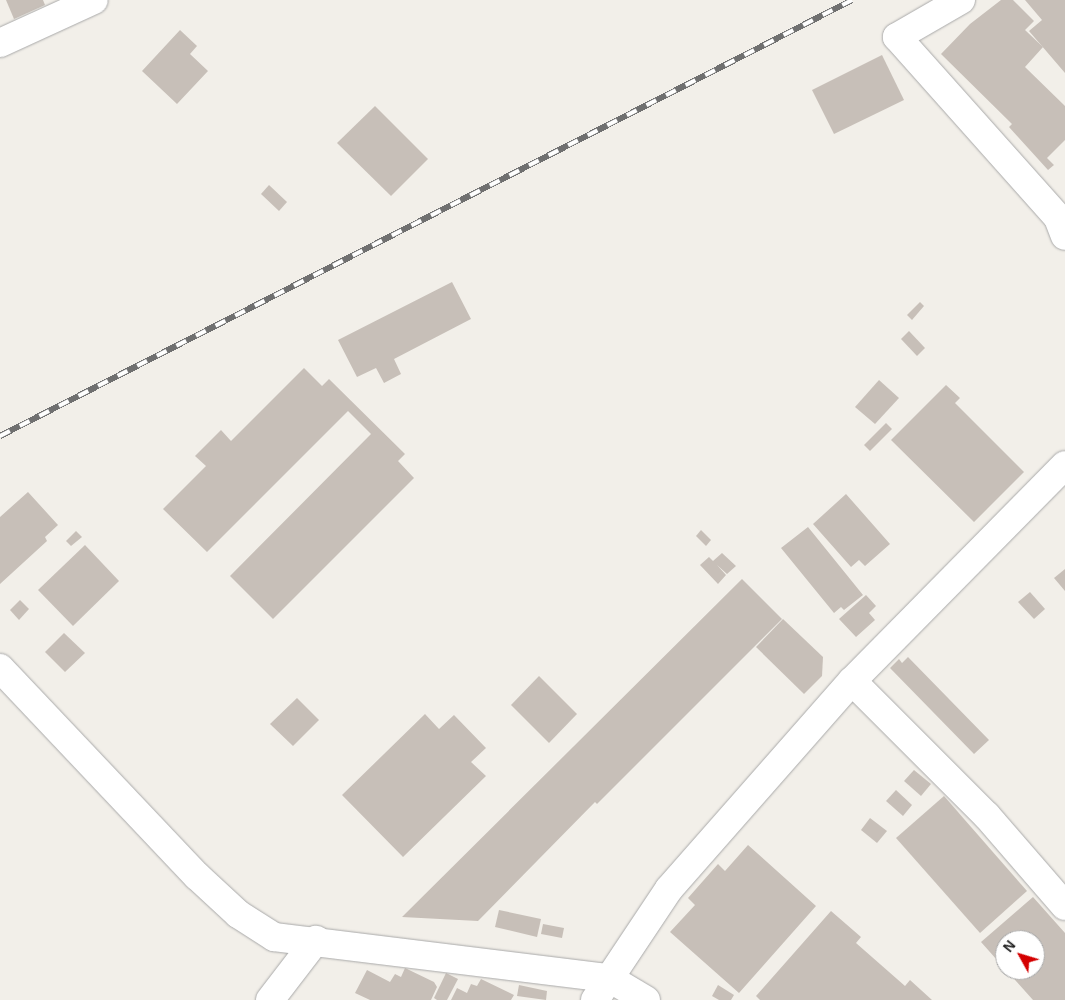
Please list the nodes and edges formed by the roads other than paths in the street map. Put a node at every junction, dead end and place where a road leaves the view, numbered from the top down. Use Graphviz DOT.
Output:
graph roads {
  1 [pos="94,0"];
  2 [pos="961,0"];
  3 [pos="0,43"];
  4 [pos="1065,236"];
  5 [pos="1065,465"];
  6 [pos="0,668"];
  7 [pos="852,681"];
  8 [pos="1065,906"];
  9 [pos="316,940"];
  10 [pos="602,989"];
  11 [pos="270,1000"];
  12 [pos="646,1000"];
  1 -- 3 [label="street"];
  2 -- 4 [label="street"];
  5 -- 7 [label="street"];
  6 -- 9 [label="street"];
  7 -- 8 [label="street"];
  7 -- 10 [label="street"];
  9 -- 10 [label="street"];
  9 -- 11 [label="street"];
  10 -- 12 [label="street"];
}
